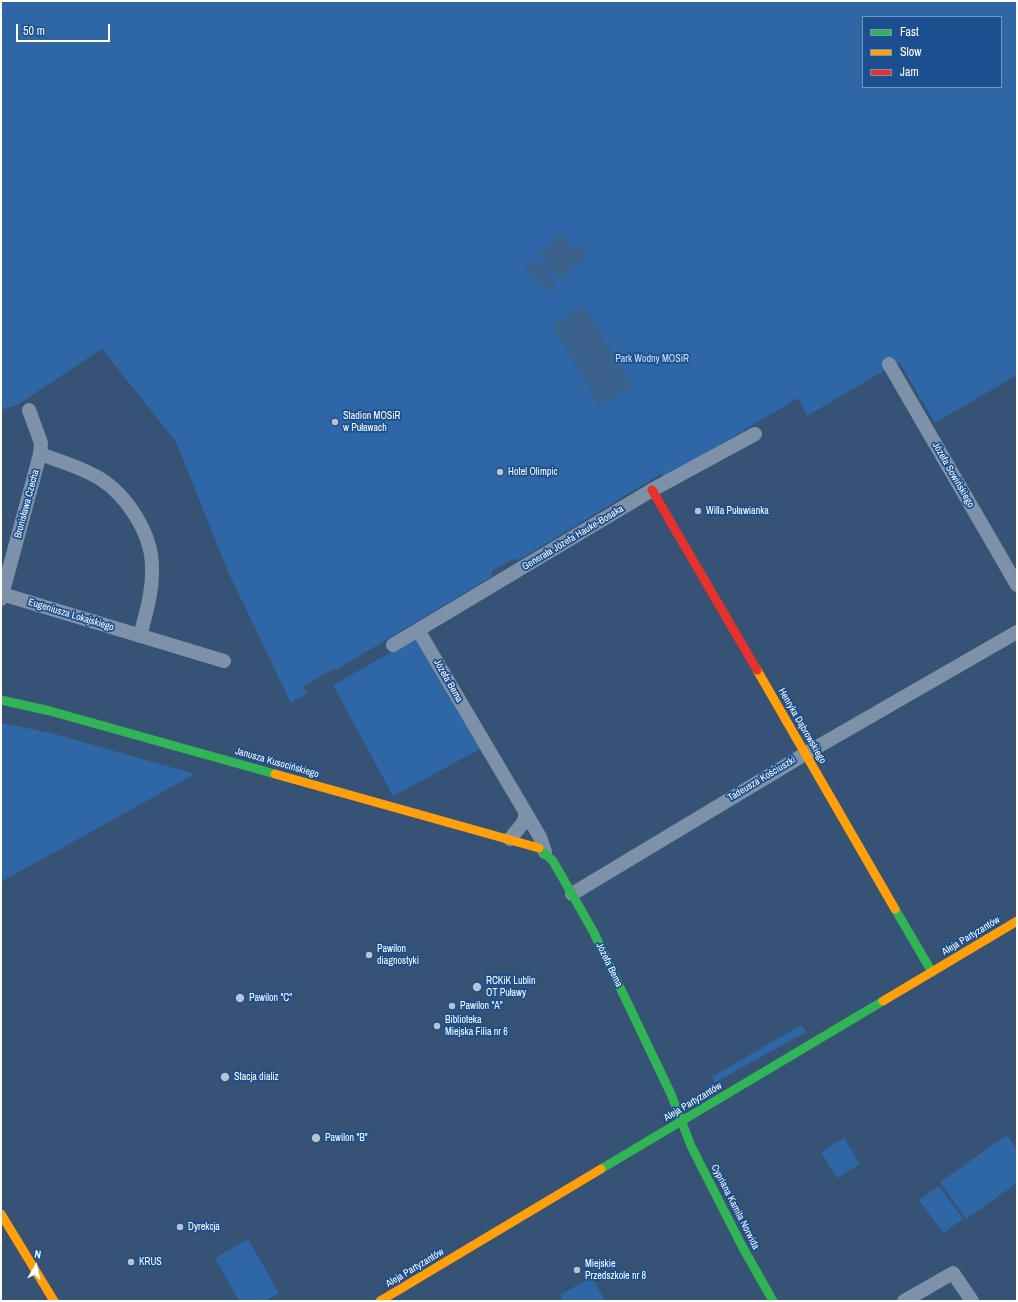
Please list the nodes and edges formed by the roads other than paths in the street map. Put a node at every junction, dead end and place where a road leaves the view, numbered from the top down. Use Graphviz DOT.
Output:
graph roads {
  1 [pos="889,364"];
  2 [pos="29,410"];
  3 [pos="755,434"];
  4 [pos="40,454"];
  5 [pos="652,490"];
  6 [pos="1017,585"];
  7 [pos="2,596"];
  8 [pos="418,630"];
  9 [pos="1017,632"];
  10 [pos="140,636"];
  11 [pos="393,645"];
  12 [pos="224,661"];
  13 [pos="1,700"];
  14 [pos="805,754"];
  15 [pos="526,814"];
  16 [pos="510,839"];
  17 [pos="545,852"];
  18 [pos="572,894"];
  19 [pos="1017,921"];
  20 [pos="932,972"];
  21 [pos="683,1121"];
  22 [pos="1,1214"];
  23 [pos="54,1301"];
  24 [pos="380,1301"];
  25 [pos="773,1301"];
  26 [pos="904,1301"];
  27 [pos="972,1301"];
  1 -- 6 [label="street, Józefa Sowińskiego"];
  2 -- 4 [label="street, Bronisława Czecha"];
  3 -- 5 [label="street, Generała Józefa Hauke-Bosaka"];
  4 -- 7 [label="street, Bronisława Czecha"];
  4 -- 10 [label="street"];
  5 -- 8 [label="street, Generała Józefa Hauke-Bosaka"];
  5 -- 14 [label="street, Henryka Dąbrowskiego"];
  7 -- 10 [label="street, Eugeniusza Lokajskiego"];
  8 -- 11 [label="street, Generała Józefa Hauke-Bosaka"];
  8 -- 15 [label="street, Józefa Bema"];
  9 -- 14 [label="street, Tadeusza Kościuszki"];
  10 -- 12 [label="street, Eugeniusza Lokajskiego"];
  13 -- 16 [label="street, Janusza Kusocińskiego"];
  14 -- 18 [label="street, Tadeusza Kościuszki"];
  14 -- 20 [label="street, Henryka Dąbrowskiego"];
  15 -- 16 [label="street"];
  15 -- 17 [label="street, Józefa Bema"];
  16 -- 17 [label="street, Janusza Kusocińskiego"];
  17 -- 18 [label="street, Józefa Bema"];
  18 -- 21 [label="street, Józefa Bema"];
  19 -- 20 [label="street, Aleja Partyzantów"];
  20 -- 21 [label="street, Aleja Partyzantów"];
  21 -- 24 [label="street, Aleja Partyzantów"];
  21 -- 25 [label="street, Cypriana Kamila Norwida"];
  22 -- 23 [label="street"];
  26 -- 27 [label="street"];
}
